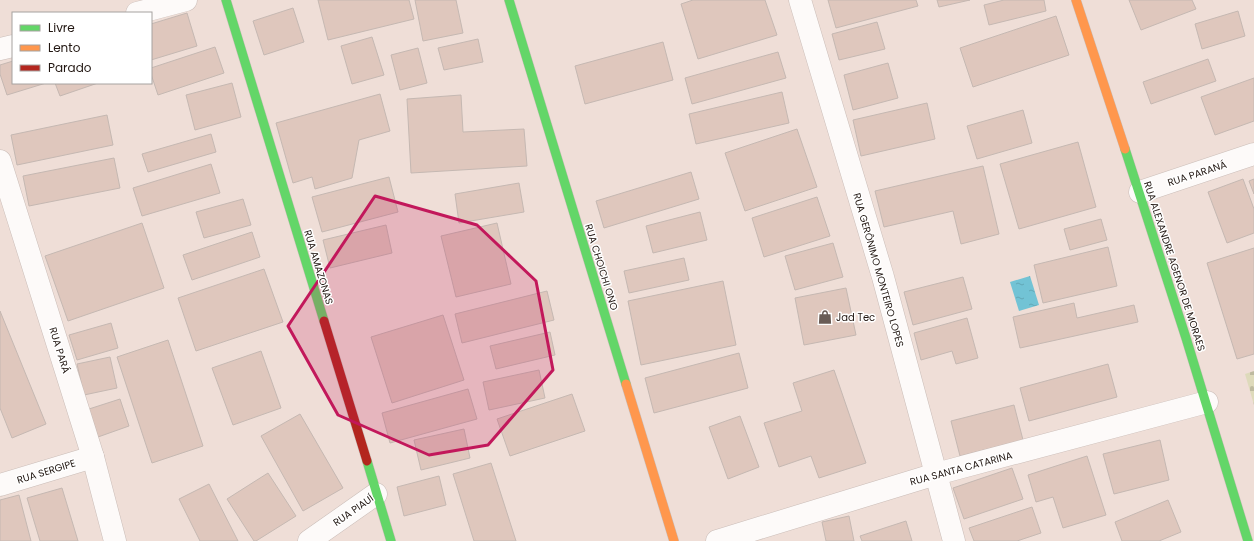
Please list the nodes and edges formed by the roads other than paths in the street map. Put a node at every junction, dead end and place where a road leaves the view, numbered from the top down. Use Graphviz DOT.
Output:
graph roads {
  1 [pos="186,0"];
  2 [pos="226,0"];
  3 [pos="509,0"];
  4 [pos="800,0"];
  5 [pos="1076,0"];
  6 [pos="141,12"];
  7 [pos="12,46"];
  8 [pos="0,49"];
  9 [pos="1254,154"];
  10 [pos="0,161"];
  11 [pos="1140,192"];
  12 [pos="1207,402"];
  13 [pos="93,457"];
  14 [pos="936,474"];
  15 [pos="0,485"];
  16 [pos="376,494"];
  17 [pos="115,541"];
  18 [pos="309,541"];
  19 [pos="391,541"];
  20 [pos="674,541"];
  21 [pos="717,541"];
  22 [pos="954,541"];
  23 [pos="1248,541"];
  1 -- 6 [label="street"];
  2 -- 16 [label="street, RUA AMAZONAS"];
  3 -- 20 [label="street, RUA CHOICHI ONO"];
  4 -- 14 [label="street, RUA GERÔNIMO MONTEIRO LOPES"];
  5 -- 11 [label="street, RUA ALEXANDRE AGENOR DE MORAES"];
  7 -- 8 [label="street"];
  9 -- 11 [label="street, RUA PARANÁ"];
  10 -- 13 [label="street, RUA PARÁ"];
  11 -- 12 [label="street, RUA ALEXANDRE AGENOR DE MORAES"];
  12 -- 14 [label="street, RUA SANTA CATARINA"];
  12 -- 23 [label="street, RUA ALEXANDRE AGENOR DE MORAES"];
  13 -- 15 [label="street, RUA SERGIPE"];
  13 -- 17 [label="street, RUA PARÁ"];
  14 -- 21 [label="street, RUA SANTA CATARINA"];
  14 -- 22 [label="street, RUA GERÔNIMO MONTEIRO LOPES"];
  16 -- 18 [label="street, RUA PIAUÍ"];
  16 -- 19 [label="street, RUA AMAZONAS"];
}
